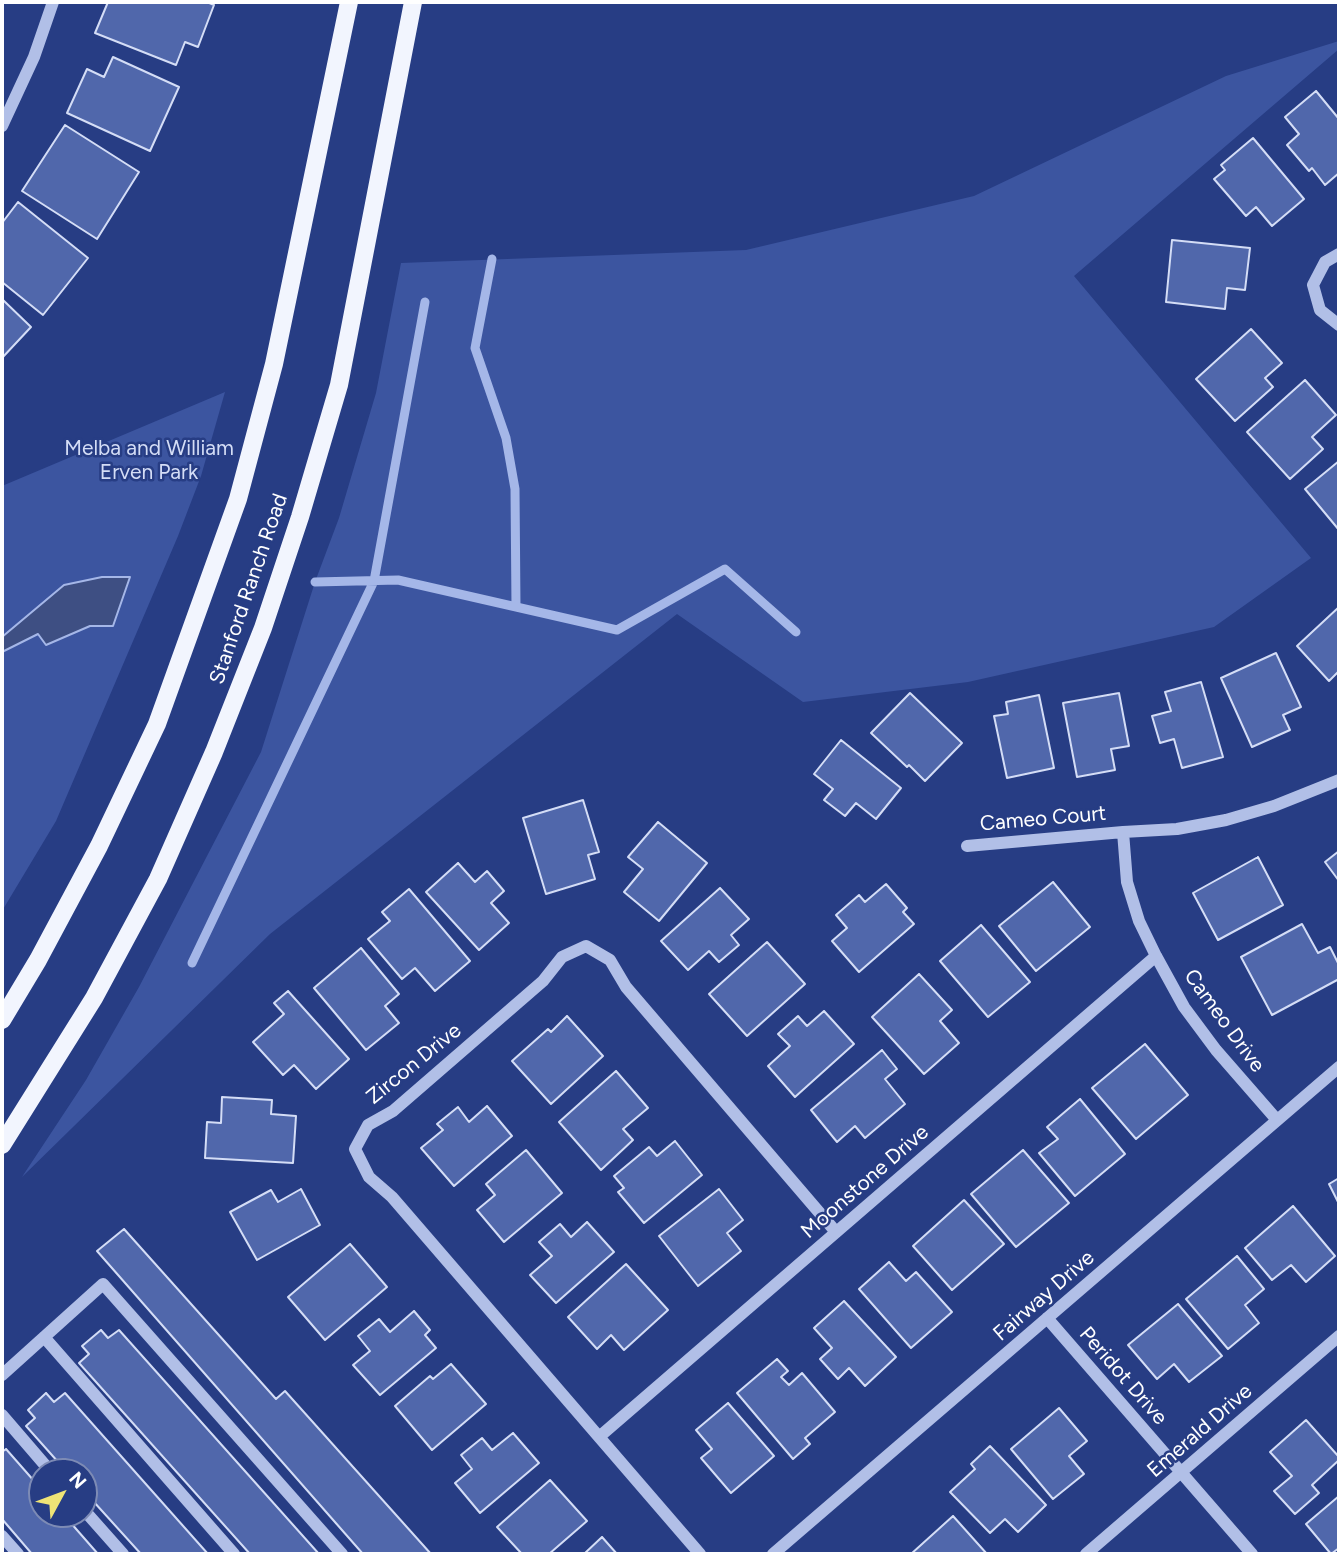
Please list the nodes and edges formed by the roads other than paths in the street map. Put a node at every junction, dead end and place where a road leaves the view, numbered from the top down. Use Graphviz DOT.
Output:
graph roads {
  1 [pos="53,2"];
  2 [pos="349,2"];
  3 [pos="413,2"];
  4 [pos="2,126"];
  5 [pos="1339,254"];
  6 [pos="1339,326"];
  7 [pos="1339,779"];
  8 [pos="1123,832"];
  9 [pos="967,846"];
  10 [pos="1157,956"];
  11 [pos="2,1020"];
  12 [pos="1339,1067"];
  13 [pos="1277,1120"];
  14 [pos="2,1145"];
  15 [pos="836,1232"];
  16 [pos="1047,1318"];
  17 [pos="1339,1336"];
  18 [pos="44,1337"];
  19 [pos="2,1375"];
  20 [pos="2,1415"];
  21 [pos="599,1437"];
  22 [pos="39,1458"];
  23 [pos="1181,1472"];
  24 [pos="98,1526"];
  25 [pos="2,1536"];
  26 [pos="18,1554"];
  27 [pos="123,1554"];
  28 [pos="234,1554"];
  29 [pos="342,1554"];
  30 [pos="699,1554"];
  31 [pos="773,1554"];
  32 [pos="1086,1554"];
  33 [pos="1252,1554"];
  1 -- 4 [label="street"];
  2 -- 11 [label="main road, Stanford Ranch Road"];
  3 -- 14 [label="main road, Stanford Ranch Road"];
  5 -- 6 [label="street"];
  7 -- 8 [label="street"];
  8 -- 9 [label="street, Cameo Court"];
  8 -- 10 [label="street, Cameo Drive"];
  10 -- 13 [label="street, Cameo Drive"];
  10 -- 15 [label="street, Moonstone Drive"];
  12 -- 13 [label="street, Fairway Drive"];
  13 -- 16 [label="street, Fairway Drive"];
  15 -- 21 [label="street, Moonstone Drive"];
  15 -- 21 [label="street, Zircon Drive"];
  16 -- 23 [label="street, Peridot Drive"];
  16 -- 31 [label="street, Fairway Drive"];
  17 -- 23 [label="street, Emerald Drive"];
  18 -- 19 [label="street"];
  18 -- 28 [label="street"];
  18 -- 29 [label="street"];
  20 -- 22 [label="street"];
  21 -- 30 [label="street, Zircon Drive"];
  23 -- 32 [label="street, Emerald Drive"];
  23 -- 33 [label="street, Peridot Drive"];
  24 -- 27 [label="street"];
  25 -- 26 [label="street"];
}
